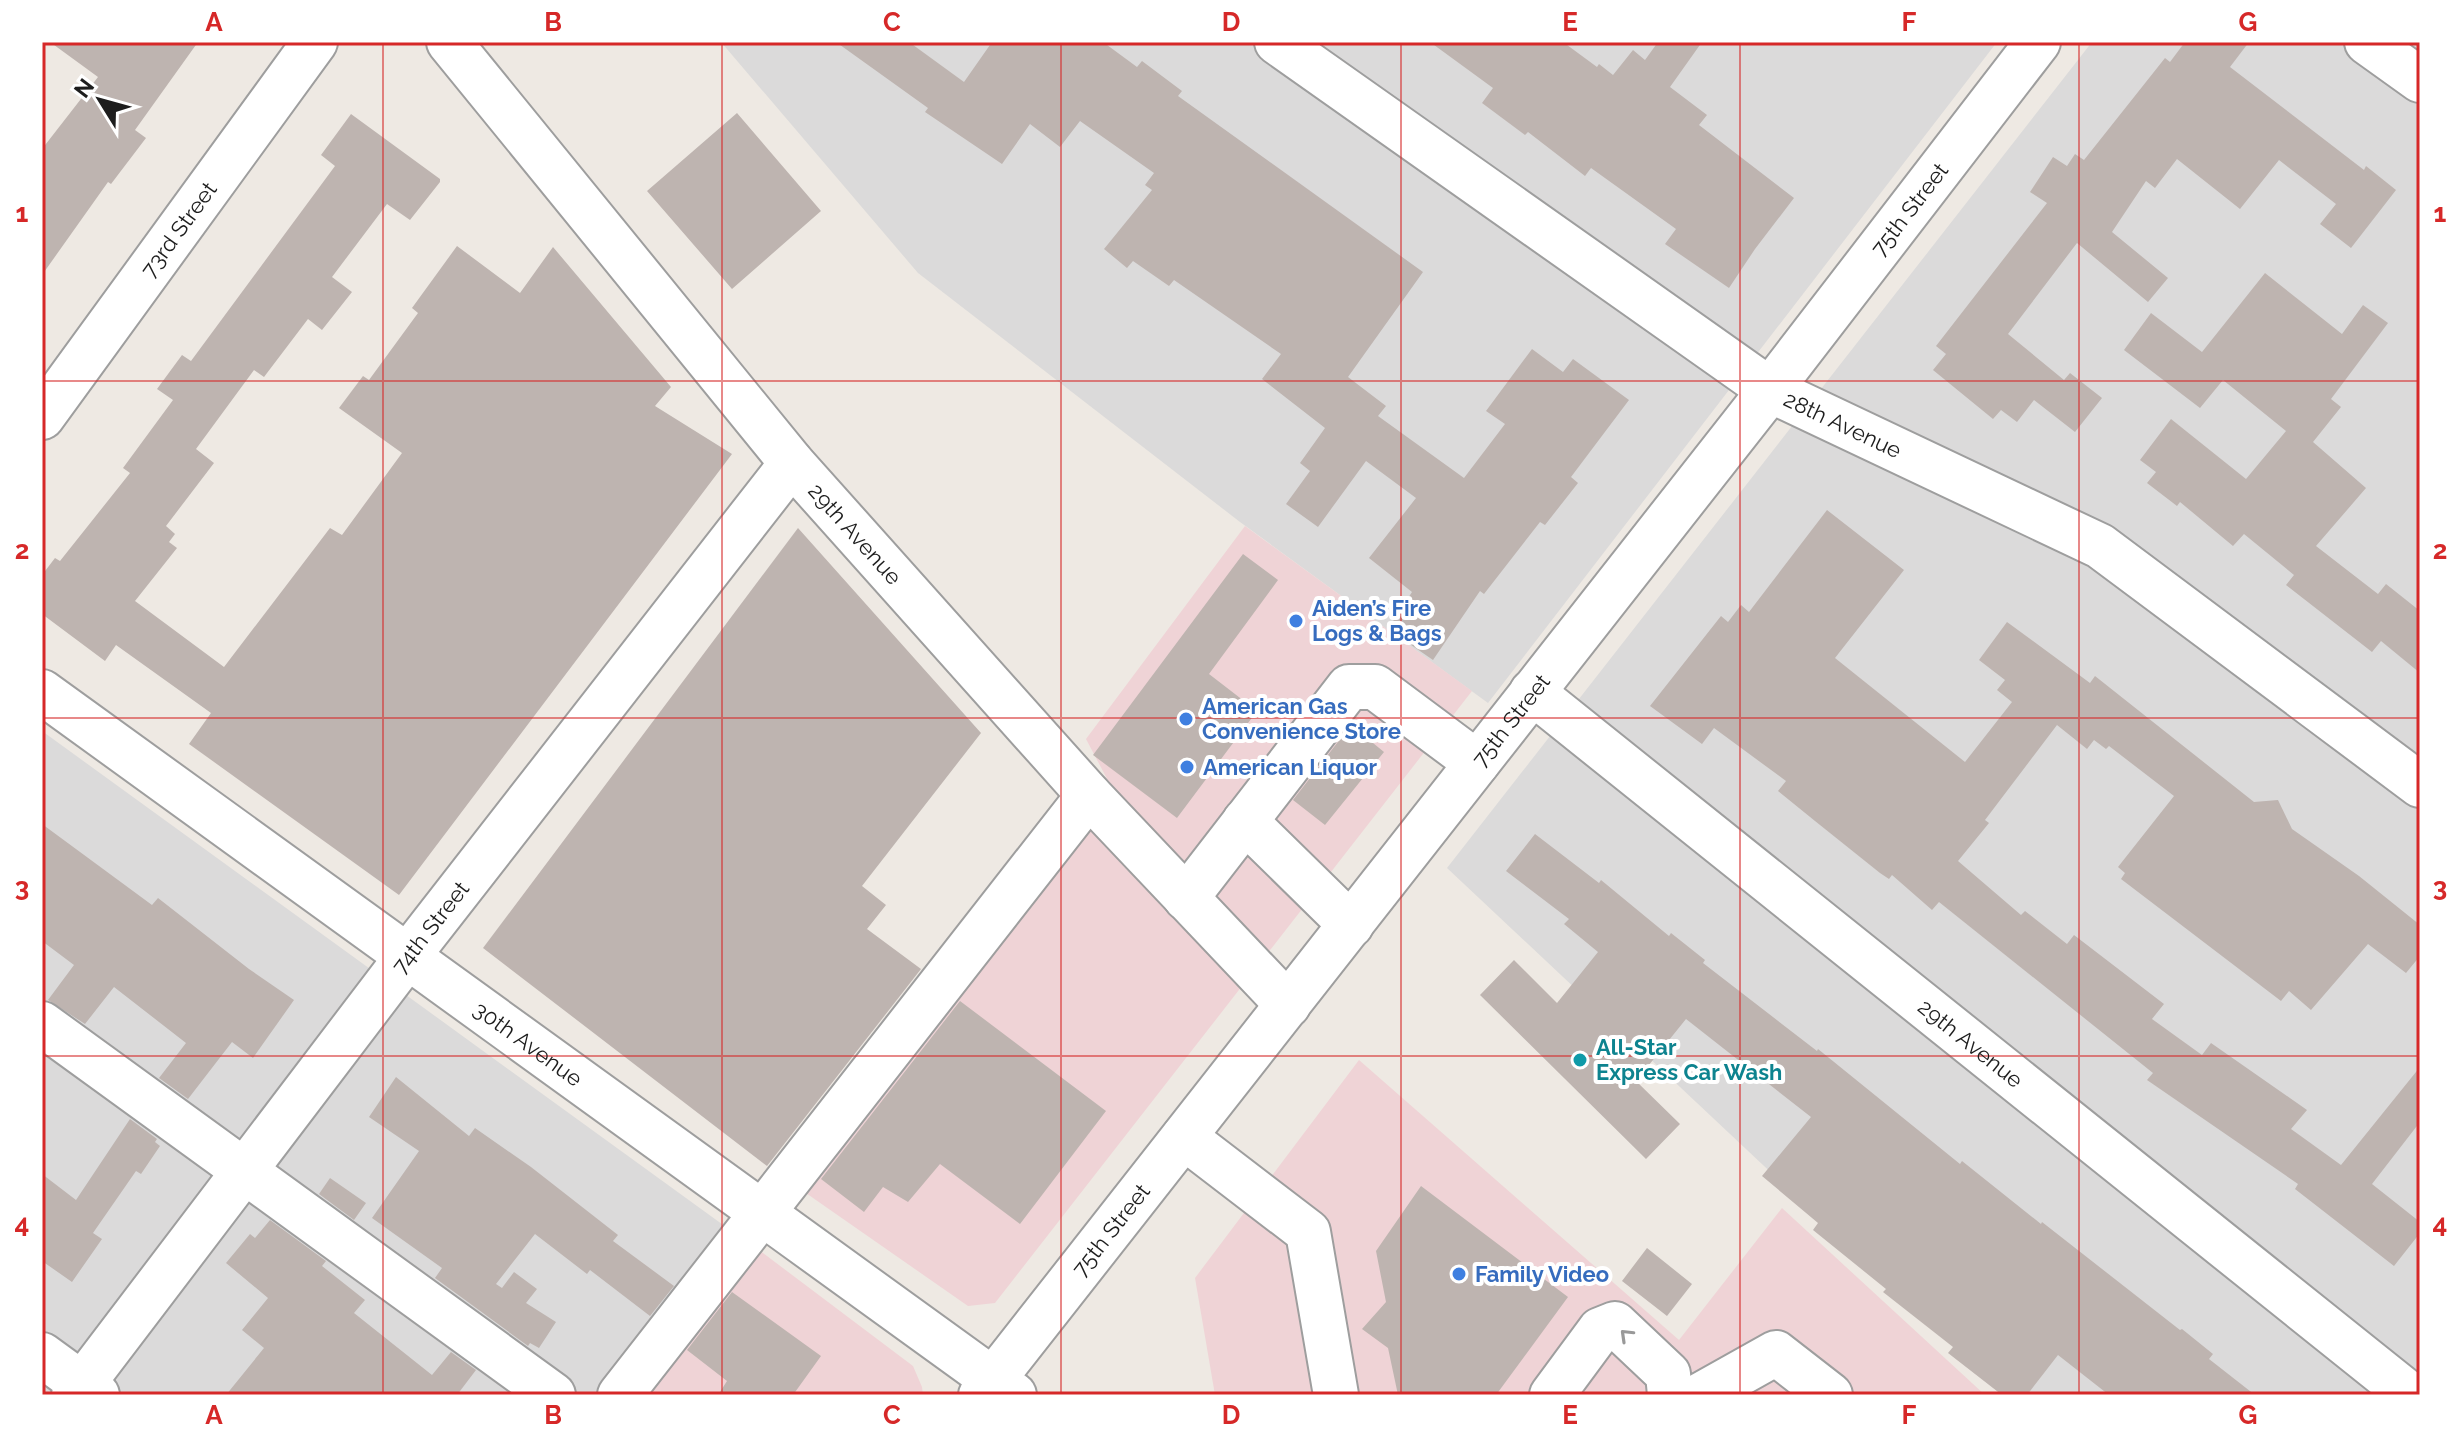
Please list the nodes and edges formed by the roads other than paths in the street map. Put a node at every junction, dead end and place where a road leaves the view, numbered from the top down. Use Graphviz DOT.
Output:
graph roads {
  1 [pos="315,42"];
  2 [pos="449,42"];
  3 [pos="1277,42"];
  4 [pos="2038,42"];
  5 [pos="2367,42"];
  6 [pos="2420,80"];
  7 [pos="1770,390"];
  8 [pos="42,417"];
  9 [pos="792,463"];
  10 [pos="42,692"];
  11 [pos="1532,692"];
  12 [pos="1477,763"];
  13 [pos="2420,785"];
  14 [pos="1089,795"];
  15 [pos="1245,821"];
  16 [pos="1186,898"];
  17 [pos="1351,925"];
  18 [pos="407,957"];
  19 [pos="1288,1005"];
  20 [pos="42,1024"];
  21 [pos="1184,1137"];
  22 [pos="243,1171"];
  23 [pos="762,1214"];
  24 [pos="42,1355"];
  25 [pos="2405,1383"];
  26 [pos="996,1390"];
  27 [pos="84,1391"];
  28 [pos="553,1395"];
  29 [pos="620,1395"];
  30 [pos="1336,1395"];
  31 [pos="1552,1395"];
  32 [pos="1670,1395"];
  33 [pos="1701,1395"];
  34 [pos="1830,1395"];
  1 -- 8 [label="street, 73rd Street"];
  2 -- 9 [label="street, 29th Avenue"];
  3 -- 7 [label="street, 28th Avenue"];
  4 -- 7 [label="street, 75th Street"];
  5 -- 6 [label="street"];
  7 -- 11 [label="street, 75th Street"];
  7 -- 13 [label="street, 28th Avenue"];
  9 -- 14 [label="street, 29th Avenue"];
  9 -- 18 [label="street, 74th Street"];
  10 -- 18 [label="street, 30th Avenue"];
  11 -- 12 [label="street, 75th Street"];
  11 -- 25 [label="street, 29th Avenue"];
  12 -- 15 [label="street"];
  12 -- 17 [label="street, 75th Street"];
  14 -- 16 [label="street, 29th Avenue"];
  14 -- 23 [label="street"];
  15 -- 16 [label="street"];
  15 -- 17 [label="street"];
  16 -- 19 [label="street, 29th Avenue"];
  17 -- 19 [label="street, 75th Street"];
  18 -- 22 [label="street, 74th Street"];
  18 -- 23 [label="street, 30th Avenue"];
  19 -- 21 [label="street, 75th Street"];
  20 -- 22 [label="street"];
  21 -- 26 [label="street, 75th Street"];
  21 -- 30 [label="street"];
  22 -- 27 [label="street, 74th Street"];
  22 -- 28 [label="street"];
  23 -- 26 [label="street, 30th Avenue"];
  23 -- 29 [label="street"];
  24 -- 27 [label="street"];
  32 -- 31 [label="street, one-way"];
  33 -- 34 [label="street"];
}
